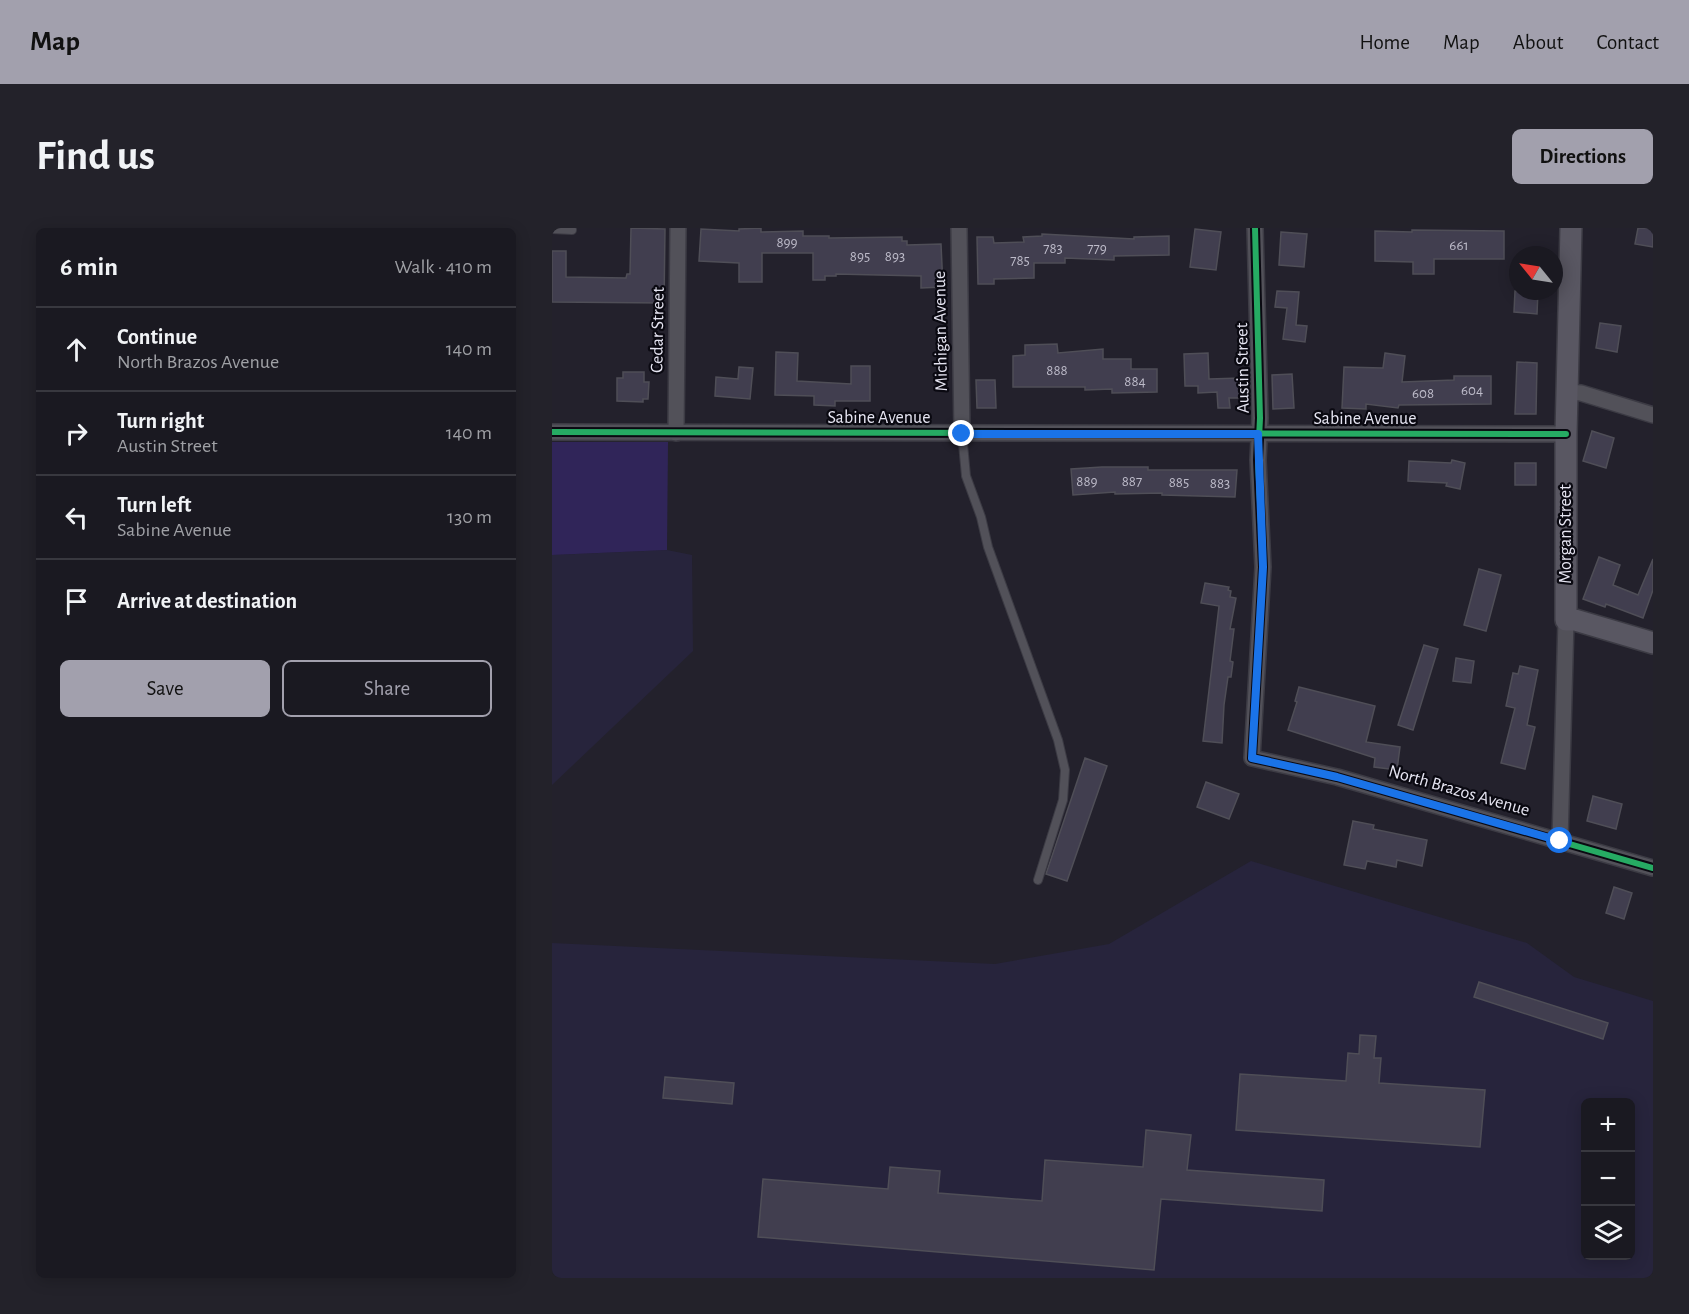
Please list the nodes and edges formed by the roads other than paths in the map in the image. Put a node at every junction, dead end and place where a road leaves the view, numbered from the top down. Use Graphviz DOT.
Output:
graph roads {
  1 [pos="678,228"];
  2 [pos="958,228"];
  3 [pos="1255,228"];
  4 [pos="1571,228"];
  5 [pos="552,229"];
  6 [pos="572,230"];
  7 [pos="1567,392"];
  8 [pos="1653,415"];
  9 [pos="552,432"];
  10 [pos="676,433"];
  11 [pos="962,434"];
  12 [pos="1258,434"];
  13 [pos="1566,434"];
  14 [pos="1566,620"];
  15 [pos="1653,643"];
  16 [pos="1252,758"];
  17 [pos="1560,841"];
  18 [pos="1653,868"];
  19 [pos="1038,880"];
  1 -- 10 [label="street, Cedar Street"];
  2 -- 11 [label="street, Michigan Avenue"];
  3 -- 12 [label="street, Austin Street"];
  4 -- 7 [label="street, Morgan Street"];
  5 -- 6 [label="lane"];
  7 -- 8 [label="street"];
  7 -- 13 [label="street, Morgan Street"];
  9 -- 10 [label="street, Sabine Avenue"];
  10 -- 11 [label="street, Sabine Avenue"];
  11 -- 12 [label="street, Sabine Avenue"];
  11 -- 19 [label="lane"];
  12 -- 13 [label="street, Sabine Avenue"];
  12 -- 16 [label="street, Austin Street"];
  13 -- 14 [label="street, Morgan Street"];
  14 -- 15 [label="street"];
  14 -- 17 [label="street, Morgan Street"];
  16 -- 17 [label="street, North Brazos Avenue"];
  17 -- 18 [label="street, North Brazos Avenue"];
}
